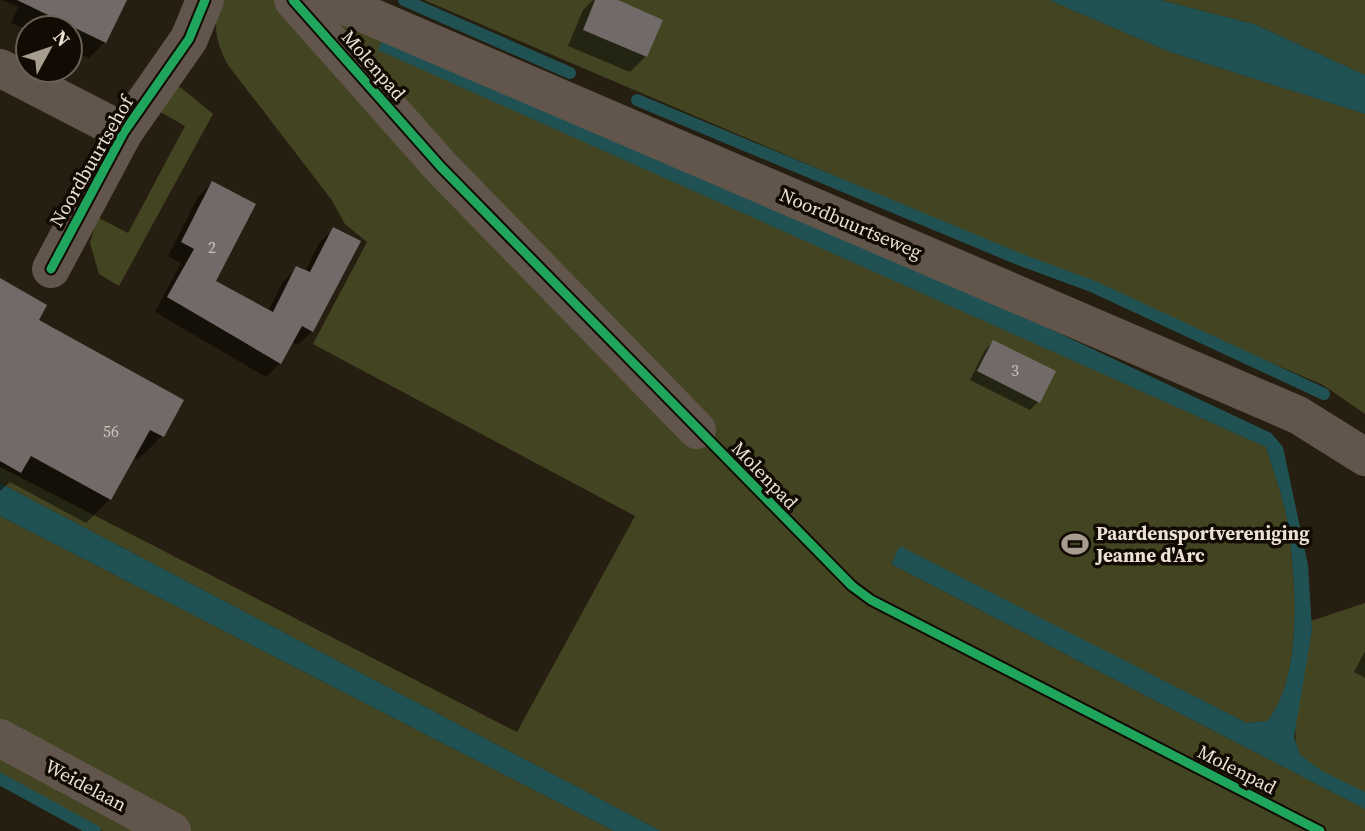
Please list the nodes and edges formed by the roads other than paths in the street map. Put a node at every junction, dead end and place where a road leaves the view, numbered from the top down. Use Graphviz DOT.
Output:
graph roads {
  1 [pos="205,0"];
  2 [pos="293,0"];
  3 [pos="332,0"];
  4 [pos="0,68"];
  5 [pos="124,132"];
  6 [pos="51,269"];
  7 [pos="696,430"];
  8 [pos="1365,457"];
  9 [pos="0,738"];
  10 [pos="172,831"];
  1 -- 5 [label="street, Noordbuurtsehof"];
  2 -- 7 [label="street, Molenpad"];
  3 -- 8 [label="street, Noordbuurtseweg"];
  4 -- 5 [label="street, Noordbuurtsehof"];
  5 -- 6 [label="street, Noordbuurtsehof"];
  9 -- 10 [label="street, Weidelaan"];
}
